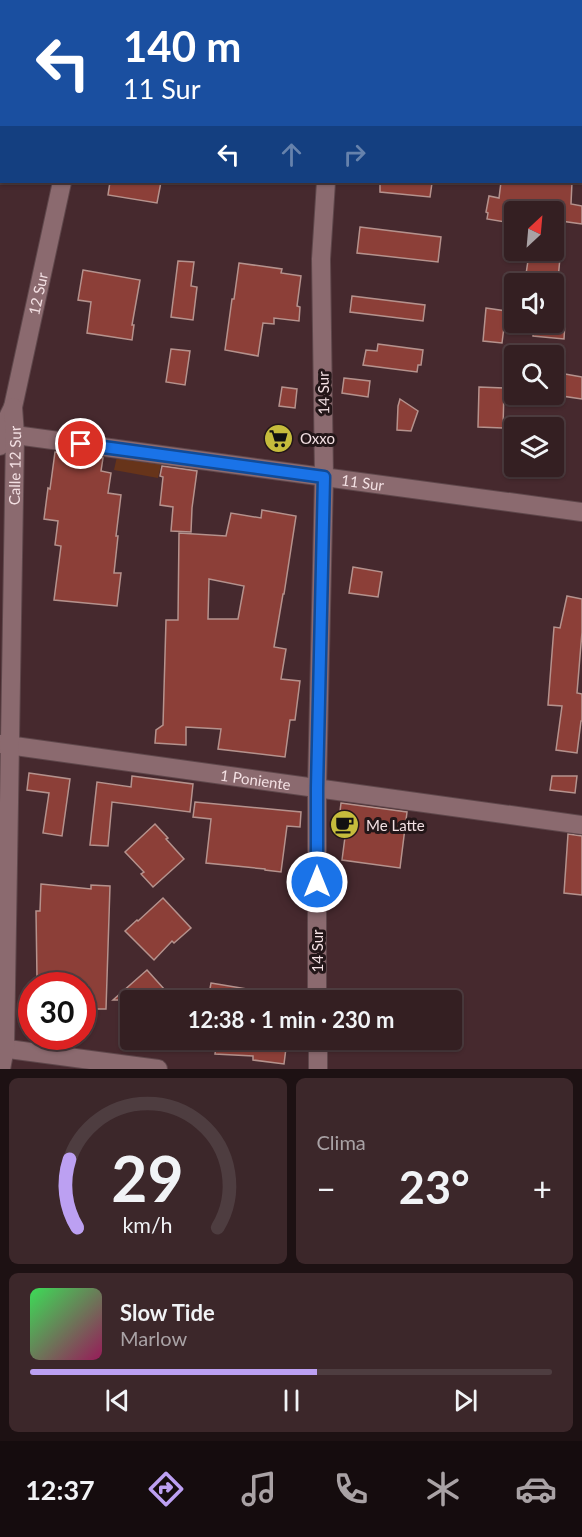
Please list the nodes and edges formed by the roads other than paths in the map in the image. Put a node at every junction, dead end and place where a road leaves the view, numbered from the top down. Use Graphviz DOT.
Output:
graph roads {
  1 [pos="62,183"];
  2 [pos="326,183"];
  3 [pos="14,407"];
  4 [pos="4,437"];
  5 [pos="324,477"];
  6 [pos="582,512"];
  7 [pos="5,744"];
  8 [pos="317,788"];
  9 [pos="582,825"];
  10 [pos="5,839"];
  11 [pos="317,990"];
  12 [pos="3,1048"];
  13 [pos="318,1050"];
  14 [pos="1,1069"];
  15 [pos="158,1069"];
  16 [pos="318,1069"];
  1 -- 3 [label="street, 12 Sur"];
  2 -- 5 [label="street, 14 Sur"];
  3 -- 4 [label="street, Calle 12 Sur"];
  4 -- 5 [label="street, 11 Sur"];
  4 -- 7 [label="street, Calle 12 Sur"];
  5 -- 6 [label="street, 11 Sur"];
  5 -- 8 [label="street, 14 Sur"];
  7 -- 8 [label="street, 1 Poniente"];
  7 -- 10 [label="street, Calle 12 Sur"];
  8 -- 9 [label="street, 1 Poniente"];
  8 -- 11 [label="street, 14 Sur"];
  10 -- 12 [label="street, Calle 12 Sur"];
  12 -- 14 [label="street, Calle 12 Sur"];
  12 -- 15 [label="street"];
  13 -- 16 [label="street"];
}
